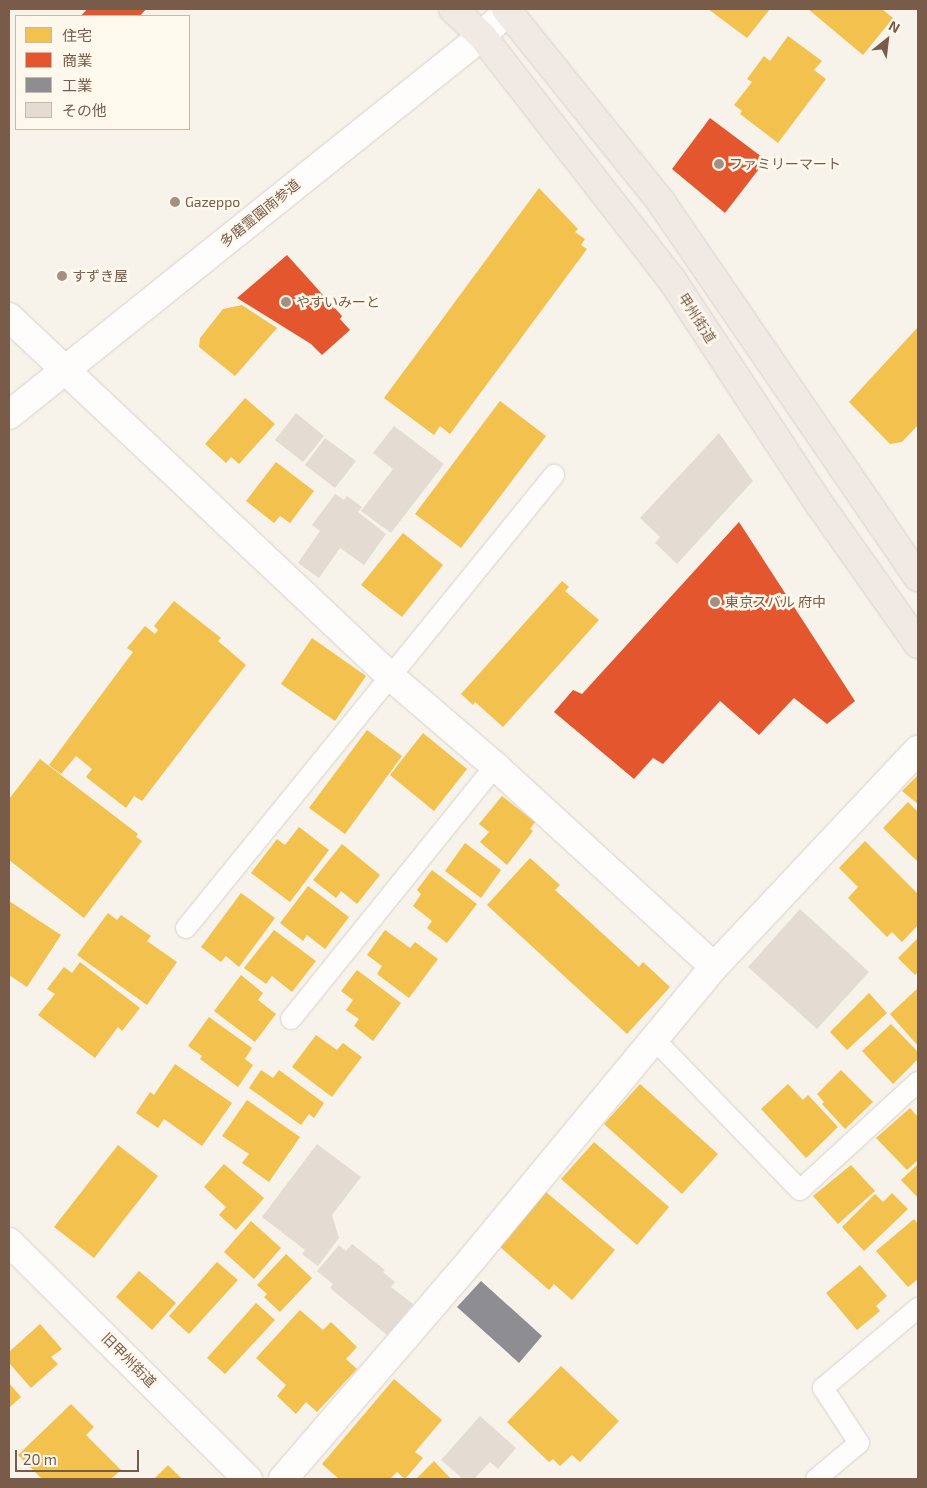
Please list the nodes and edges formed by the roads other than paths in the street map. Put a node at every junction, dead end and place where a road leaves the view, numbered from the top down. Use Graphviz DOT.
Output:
graph roads {
  1 [pos="454,9"];
  2 [pos="507,9"];
  3 [pos="482,36"];
  4 [pos="9,317"];
  5 [pos="66,368"];
  6 [pos="9,415"];
  7 [pos="554,475"];
  8 [pos="918,578"];
  9 [pos="918,644"];
  10 [pos="390,676"];
  11 [pos="918,750"];
  12 [pos="495,766"];
  13 [pos="186,928"];
  14 [pos="714,967"];
  15 [pos="291,1019"];
  16 [pos="654,1039"];
  17 [pos="918,1082"];
  18 [pos="9,1242"];
  19 [pos="918,1308"];
  20 [pos="248,1479"];
  21 [pos="283,1479"];
  22 [pos="816,1479"];
  1 -- 3 [label="highway, 甲州街道"];
  2 -- 3 [label="street, 多磨霊園南参道"];
  2 -- 8 [label="highway"];
  3 -- 5 [label="street, 多磨霊園南参道"];
  3 -- 9 [label="highway, 甲州街道"];
  4 -- 5 [label="street"];
  5 -- 6 [label="street, 多磨霊園南参道"];
  5 -- 10 [label="street"];
  7 -- 10 [label="lane"];
  10 -- 12 [label="street"];
  10 -- 13 [label="lane"];
  11 -- 14 [label="street"];
  12 -- 14 [label="street"];
  12 -- 15 [label="lane"];
  14 -- 16 [label="street"];
  16 -- 17 [label="lane"];
  16 -- 21 [label="street"];
  18 -- 20 [label="street, 旧甲州街道"];
  19 -- 22 [label="lane"];
}
